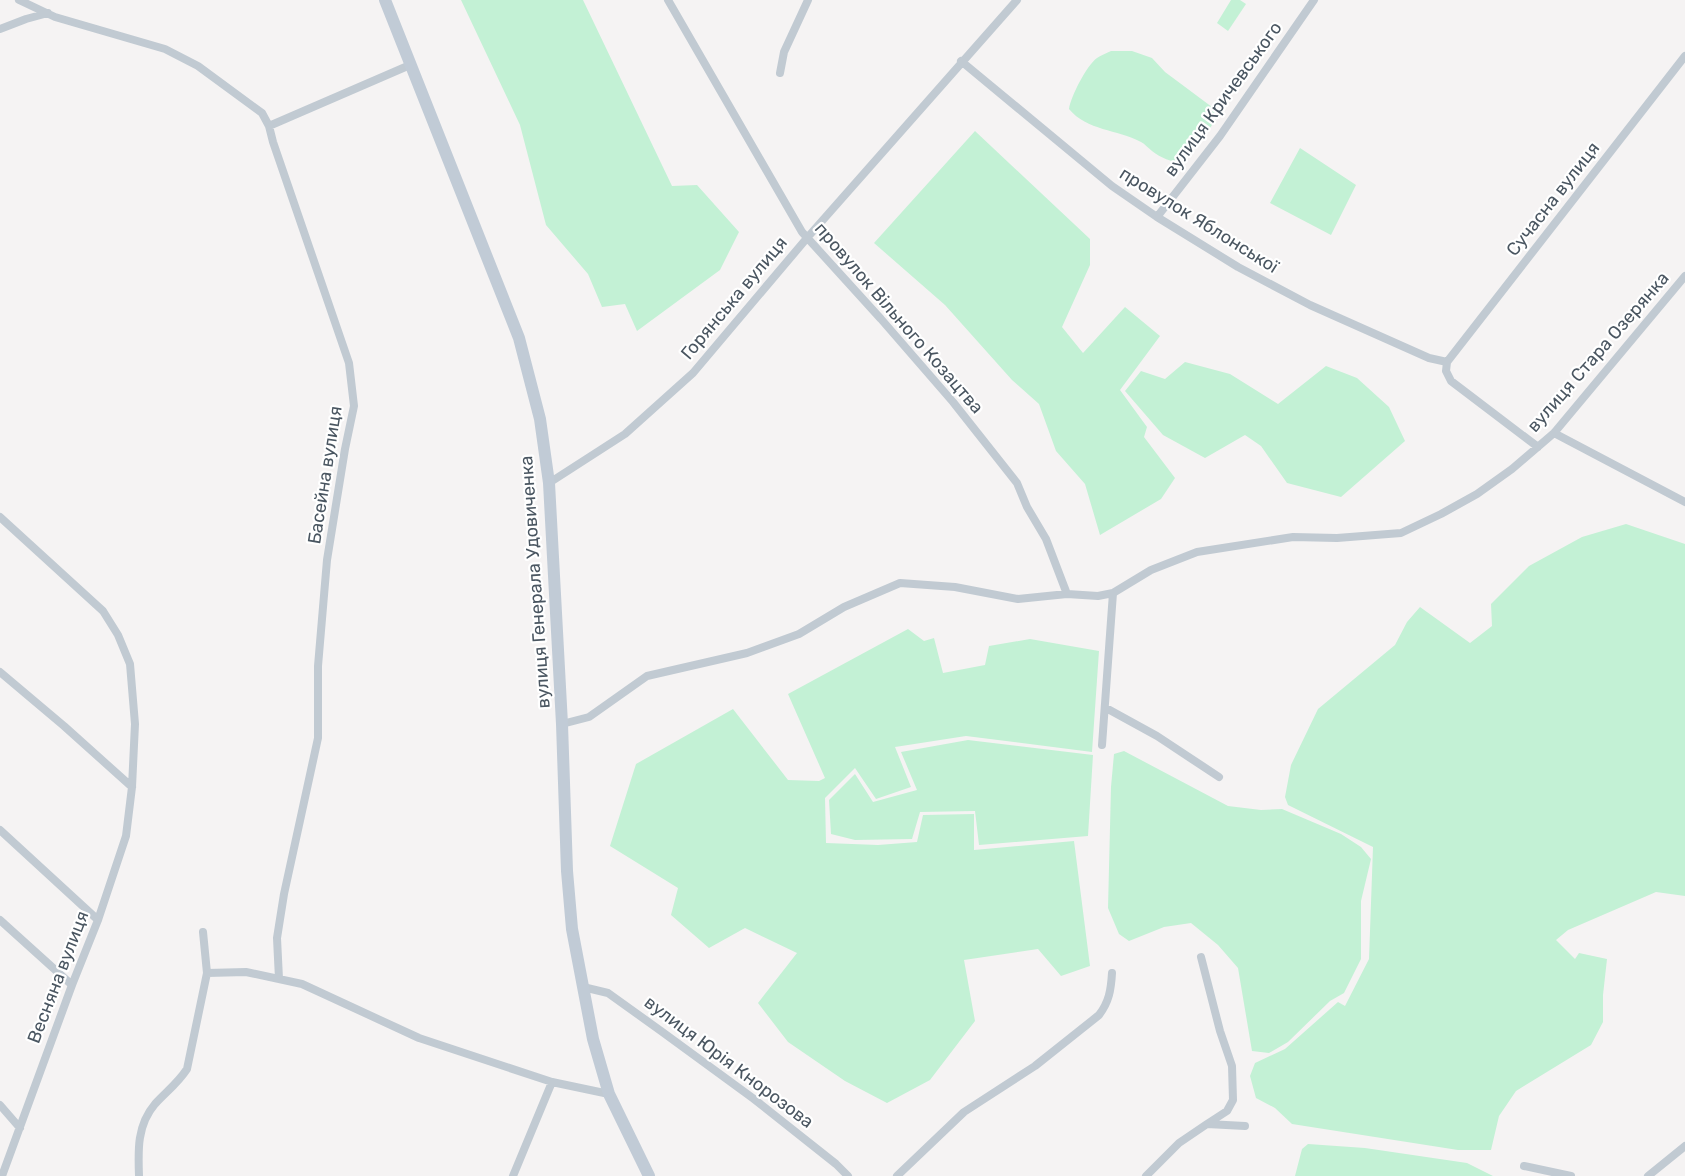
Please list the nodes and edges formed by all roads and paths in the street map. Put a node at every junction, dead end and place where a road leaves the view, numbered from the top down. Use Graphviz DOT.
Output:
graph roads {
  1 [pos="20,0"];
  2 [pos="385,0"];
  3 [pos="668,0"];
  4 [pos="808,0"];
  5 [pos="1017,0"];
  6 [pos="1314,0"];
  7 [pos="48,13"];
  8 [pos="0,29"];
  9 [pos="1685,56"];
  10 [pos="961,61"];
  11 [pos="410,65"];
  12 [pos="780,73"];
  13 [pos="269,126"];
  14 [pos="1157,217"];
  15 [pos="807,238"];
  16 [pos="1685,276"];
  17 [pos="1447,362"];
  18 [pos="1554,433"];
  19 [pos="1538,447"];
  20 [pos="549,483"];
  21 [pos="1685,502"];
  22 [pos="0,517"];
  23 [pos="1113,593"];
  24 [pos="1067,594"];
  25 [pos="0,672"];
  26 [pos="1106,708"];
  27 [pos="562,724"];
  28 [pos="1102,745"];
  29 [pos="1219,777"];
  30 [pos="132,787"];
  31 [pos="0,830"];
  32 [pos="0,920"];
  33 [pos="98,920"];
  34 [pos="203,932"];
  35 [pos="1201,957"];
  36 [pos="207,973"];
  37 [pos="1112,973"];
  38 [pos="279,979"];
  39 [pos="72,985"];
  40 [pos="583,987"];
  41 [pos="552,1082"];
  42 [pos="609,1094"];
  43 [pos="0,1105"];
  44 [pos="1207,1124"];
  45 [pos="1245,1126"];
  46 [pos="20,1128"];
  47 [pos="1685,1146"];
  48 [pos="1524,1166"];
  49 [pos="2,1176"];
  50 [pos="140,1176"];
  51 [pos="513,1176"];
  52 [pos="650,1176"];
  53 [pos="848,1176"];
  54 [pos="897,1176"];
  55 [pos="1146,1176"];
  56 [pos="1571,1176"];
  57 [pos="1648,1176"];
  1 -- 7 [label="street, Басейна вулиця"];
  2 -- 11 [label="main road, вулиця Генерала Удовиченка"];
  3 -- 15 [label="street, провулок Вільного Козацтва"];
  4 -- 12 [label="street"];
  5 -- 10 [label="street, Горянська вулиця"];
  6 -- 14 [label="street, вулиця Кричевського"];
  7 -- 8 [label="street"];
  7 -- 13 [label="street, Басейна вулиця"];
  9 -- 17 [label="street, Сучасна вулиця"];
  10 -- 14 [label="street, провулок Яблонської"];
  10 -- 15 [label="street, Горянська вулиця"];
  11 -- 13 [label="street"];
  11 -- 20 [label="main road, вулиця Генерала Удовиченка"];
  13 -- 38 [label="street, Басейна вулиця"];
  14 -- 17 [label="street, провулок Яблонської"];
  15 -- 20 [label="street, Горянська вулиця"];
  15 -- 24 [label="street, провулок Вільного Козацтва"];
  16 -- 18 [label="street, вулиця Стара Озерянка"];
  17 -- 19 [label="street"];
  18 -- 19 [label="street, вулиця Стара Озерянка"];
  18 -- 21 [label="street"];
  19 -- 23 [label="street, вулиця Стара Озерянка"];
  20 -- 27 [label="main road, вулиця Генерала Удовиченка"];
  22 -- 30 [label="street, Весняна вулиця"];
  23 -- 24 [label="street, вулиця Стара Озерянка"];
  23 -- 26 [label="street"];
  24 -- 27 [label="street, вулиця Стара Озерянка"];
  25 -- 30 [label="street"];
  26 -- 28 [label="street"];
  26 -- 29 [label="street"];
  27 -- 40 [label="main road, вулиця Генерала Удовиченка"];
  30 -- 33 [label="street, Весняна вулиця"];
  31 -- 33 [label="street"];
  32 -- 39 [label="street"];
  33 -- 39 [label="street, Весняна вулиця"];
  34 -- 36 [label="street"];
  35 -- 44 [label="street"];
  36 -- 38 [label="street"];
  36 -- 50 [label="street"];
  37 -- 54 [label="street"];
  38 -- 41 [label="street"];
  39 -- 46 [label="street, Весняна вулиця"];
  40 -- 42 [label="main road, вулиця Генерала Удовиченка"];
  40 -- 53 [label="street, вулиця Юрія Кнорозова"];
  41 -- 42 [label="street"];
  41 -- 51 [label="street"];
  42 -- 52 [label="main road, вулиця Генерала Удовиченка"];
  43 -- 46 [label="street"];
  44 -- 45 [label="street"];
  44 -- 55 [label="street"];
  46 -- 49 [label="street, Весняна вулиця"];
  47 -- 57 [label="street"];
  48 -- 56 [label="street"];
}
